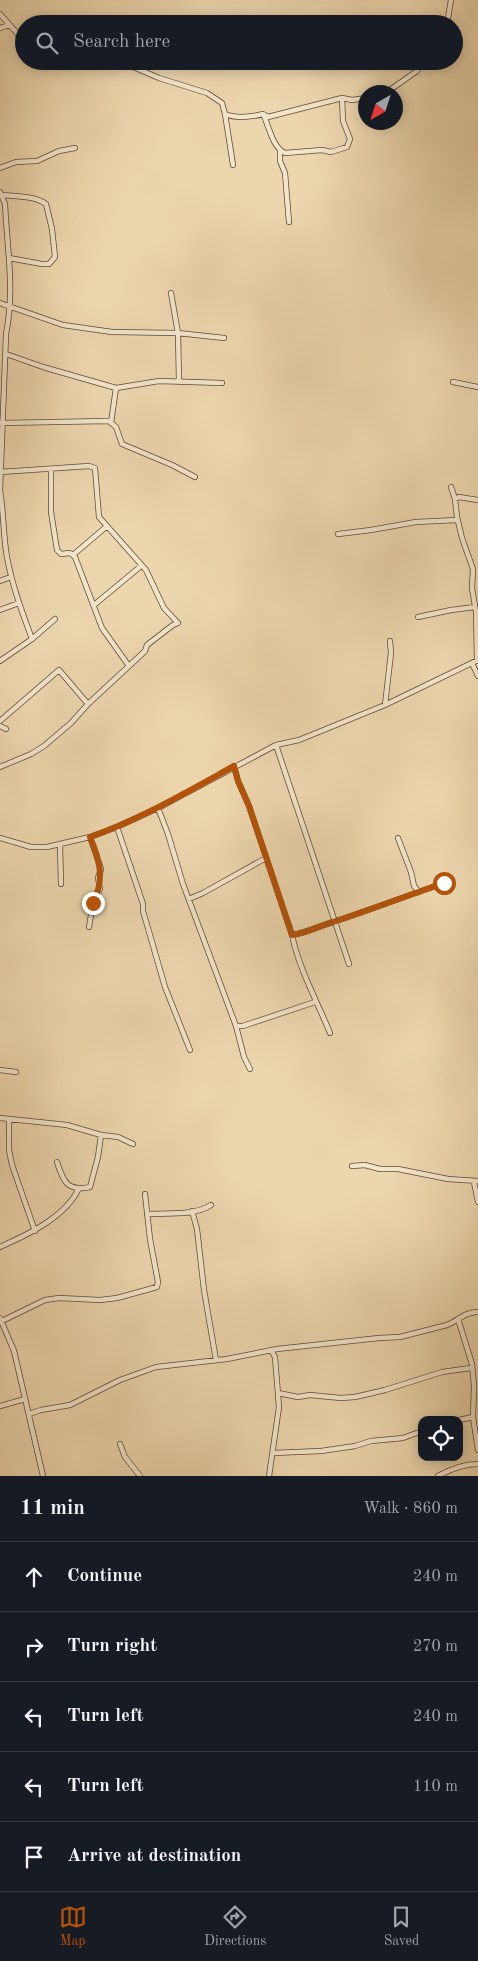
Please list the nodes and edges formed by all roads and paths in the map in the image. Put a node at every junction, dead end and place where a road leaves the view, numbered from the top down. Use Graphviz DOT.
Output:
graph roads {
  1 [pos="451,0"];
  2 [pos="0,14"];
  3 [pos="448,15"];
  4 [pos="9,25"];
  5 [pos="0,28"];
  6 [pos="15,31"];
  7 [pos="140,70"];
  8 [pos="417,70"];
  9 [pos="397,85"];
  10 [pos="342,98"];
  11 [pos="358,99"];
  12 [pos="225,114"];
  13 [pos="263,114"];
  14 [pos="75,148"];
  15 [pos="280,150"];
  16 [pos="234,165"];
  17 [pos="0,168"];
  18 [pos="1,194"];
  19 [pos="289,222"];
  20 [pos="8,258"];
  21 [pos="171,293"];
  22 [pos="0,303"];
  23 [pos="10,307"];
  24 [pos="178,333"];
  25 [pos="224,338"];
  26 [pos="6,354"];
  27 [pos="178,382"];
  28 [pos="453,382"];
  29 [pos="222,383"];
  30 [pos="478,387"];
  31 [pos="116,388"];
  32 [pos="2,398"];
  33 [pos="2,423"];
  34 [pos="111,423"];
  35 [pos="51,469"];
  36 [pos="0,472"];
  37 [pos="195,477"];
  38 [pos="451,487"];
  39 [pos="455,499"];
  40 [pos="478,500"];
  41 [pos="457,520"];
  42 [pos="107,526"];
  43 [pos="338,534"];
  44 [pos="73,554"];
  45 [pos="141,566"];
  46 [pos="11,577"];
  47 [pos="0,581"];
  48 [pos="19,603"];
  49 [pos="94,605"];
  50 [pos="0,610"];
  51 [pos="477,610"];
  52 [pos="418,617"];
  53 [pos="55,619"];
  54 [pos="32,639"];
  55 [pos="390,641"];
  56 [pos="0,661"];
  57 [pos="475,662"];
  58 [pos="128,666"];
  59 [pos="478,676"];
  60 [pos="88,704"];
  61 [pos="385,705"];
  62 [pos="0,721"];
  63 [pos="0,726"];
  64 [pos="6,729"];
  65 [pos="276,745"];
  66 [pos="234,766"];
  67 [pos="0,767"];
  68 [pos="158,808"];
  69 [pos="117,827"];
  70 [pos="90,837"];
  71 [pos="0,838"];
  72 [pos="398,838"];
  73 [pos="60,845"];
  74 [pos="266,858"];
  75 [pos="444,883"];
  76 [pos="61,884"];
  77 [pos="419,892"];
  78 [pos="189,899"];
  79 [pos="334,921"];
  80 [pos="89,928"];
  81 [pos="292,935"];
  82 [pos="349,964"];
  83 [pos="315,1002"];
  84 [pos="236,1026"];
  85 [pos="330,1033"];
  86 [pos="190,1050"];
  87 [pos="250,1069"];
  88 [pos="0,1070"];
  89 [pos="16,1072"];
  90 [pos="0,1118"];
  91 [pos="9,1119"];
  92 [pos="101,1135"];
  93 [pos="134,1144"];
  94 [pos="57,1162"];
  95 [pos="352,1166"];
  96 [pos="476,1182"];
  97 [pos="79,1188"];
  98 [pos="145,1194"];
  99 [pos="478,1202"];
  100 [pos="211,1205"];
  101 [pos="192,1212"];
  102 [pos="147,1214"];
  103 [pos="35,1231"];
  104 [pos="0,1248"];
  105 [pos="478,1312"];
  106 [pos="1,1319"];
  107 [pos="458,1319"];
  108 [pos="271,1350"];
  109 [pos="216,1360"];
  110 [pos="471,1368"];
  111 [pos="278,1393"];
  112 [pos="25,1399"];
  113 [pos="0,1406"];
  114 [pos="28,1414"];
  115 [pos="473,1417"];
  116 [pos="463,1419"];
  117 [pos="418,1433"];
  118 [pos="120,1444"];
  119 [pos="478,1450"];
  120 [pos="273,1453"];
  121 [pos="478,1464"];
  122 [pos="43,1476"];
  123 [pos="140,1476"];
  124 [pos="268,1476"];
  125 [pos="438,1476"];
  1 -- 3 [label="street"];
  2 -- 4 [label="street"];
  4 -- 5 [label="street"];
  4 -- 6 [label="street"];
  7 -- 12 [label="street"];
  8 -- 9 [label="street"];
  10 -- 11 [label="street"];
  10 -- 13 [label="street"];
  10 -- 15 [label="street"];
  12 -- 13 [label="street"];
  12 -- 16 [label="street"];
  13 -- 15 [label="street"];
  14 -- 17 [label="street"];
  15 -- 19 [label="street"];
  18 -- 20 [label="street"];
  18 -- 20 [label="street"];
  20 -- 23 [label="street"];
  21 -- 24 [label="street"];
  22 -- 23 [label="street"];
  23 -- 24 [label="street"];
  23 -- 26 [label="street"];
  24 -- 25 [label="street"];
  24 -- 27 [label="street"];
  26 -- 31 [label="street"];
  26 -- 32 [label="street"];
  27 -- 29 [label="street"];
  27 -- 31 [label="street"];
  28 -- 30 [label="street"];
  31 -- 34 [label="street"];
  32 -- 33 [label="street"];
  33 -- 34 [label="street"];
  33 -- 36 [label="street"];
  34 -- 37 [label="street"];
  35 -- 36 [label="street"];
  35 -- 42 [label="street"];
  35 -- 44 [label="street"];
  36 -- 46 [label="street"];
  38 -- 39 [label="street"];
  39 -- 40 [label="street"];
  39 -- 41 [label="street"];
  41 -- 43 [label="street"];
  41 -- 51 [label="street"];
  42 -- 44 [label="street"];
  42 -- 45 [label="street"];
  44 -- 49 [label="street"];
  45 -- 49 [label="street"];
  45 -- 58 [label="street"];
  46 -- 47 [label="street"];
  46 -- 48 [label="street"];
  48 -- 50 [label="street"];
  48 -- 54 [label="street"];
  49 -- 58 [label="street"];
  51 -- 52 [label="street"];
  51 -- 57 [label="street"];
  53 -- 54 [label="street"];
  54 -- 56 [label="street"];
  55 -- 61 [label="street"];
  57 -- 59 [label="street"];
  57 -- 61 [label="street"];
  58 -- 60 [label="street"];
  60 -- 62 [label="street"];
  60 -- 67 [label="street"];
  61 -- 65 [label="street"];
  63 -- 64 [label="street"];
  65 -- 66 [label="street"];
  65 -- 79 [label="street"];
  66 -- 68 [label="street"];
  66 -- 74 [label="street"];
  68 -- 69 [label="street"];
  68 -- 78 [label="street"];
  69 -- 70 [label="street"];
  69 -- 86 [label="street"];
  70 -- 73 [label="street"];
  70 -- 80 [label="street"];
  71 -- 73 [label="street"];
  72 -- 77 [label="street"];
  73 -- 76 [label="street"];
  74 -- 78 [label="street"];
  74 -- 81 [label="street"];
  75 -- 77 [label="street"];
  77 -- 79 [label="street"];
  78 -- 84 [label="street"];
  79 -- 81 [label="street"];
  79 -- 82 [label="street"];
  81 -- 83 [label="street"];
  83 -- 84 [label="street"];
  83 -- 85 [label="street"];
  84 -- 87 [label="street"];
  88 -- 89 [label="street"];
  90 -- 91 [label="street"];
  91 -- 92 [label="street"];
  91 -- 103 [label="street"];
  92 -- 93 [label="street"];
  92 -- 97 [label="street"];
  94 -- 97 [label="street"];
  95 -- 96 [label="street"];
  96 -- 99 [label="street"];
  97 -- 103 [label="street"];
  98 -- 102 [label="street"];
  100 -- 101 [label="street"];
  101 -- 102 [label="street"];
  101 -- 109 [label="street"];
  102 -- 106 [label="street"];
  103 -- 104 [label="street"];
  105 -- 107 [label="street"];
  106 -- 112 [label="street"];
  107 -- 108 [label="street"];
  107 -- 110 [label="street"];
  108 -- 109 [label="street"];
  108 -- 111 [label="street"];
  109 -- 114 [label="street"];
  110 -- 111 [label="street"];
  110 -- 115 [label="street"];
  111 -- 120 [label="street"];
  112 -- 113 [label="street"];
  112 -- 114 [label="street"];
  114 -- 122 [label="street"];
  115 -- 116 [label="street"];
  115 -- 119 [label="street"];
  117 -- 120 [label="street"];
  118 -- 123 [label="street"];
  120 -- 124 [label="street"];
  121 -- 125 [label="street"];
}
